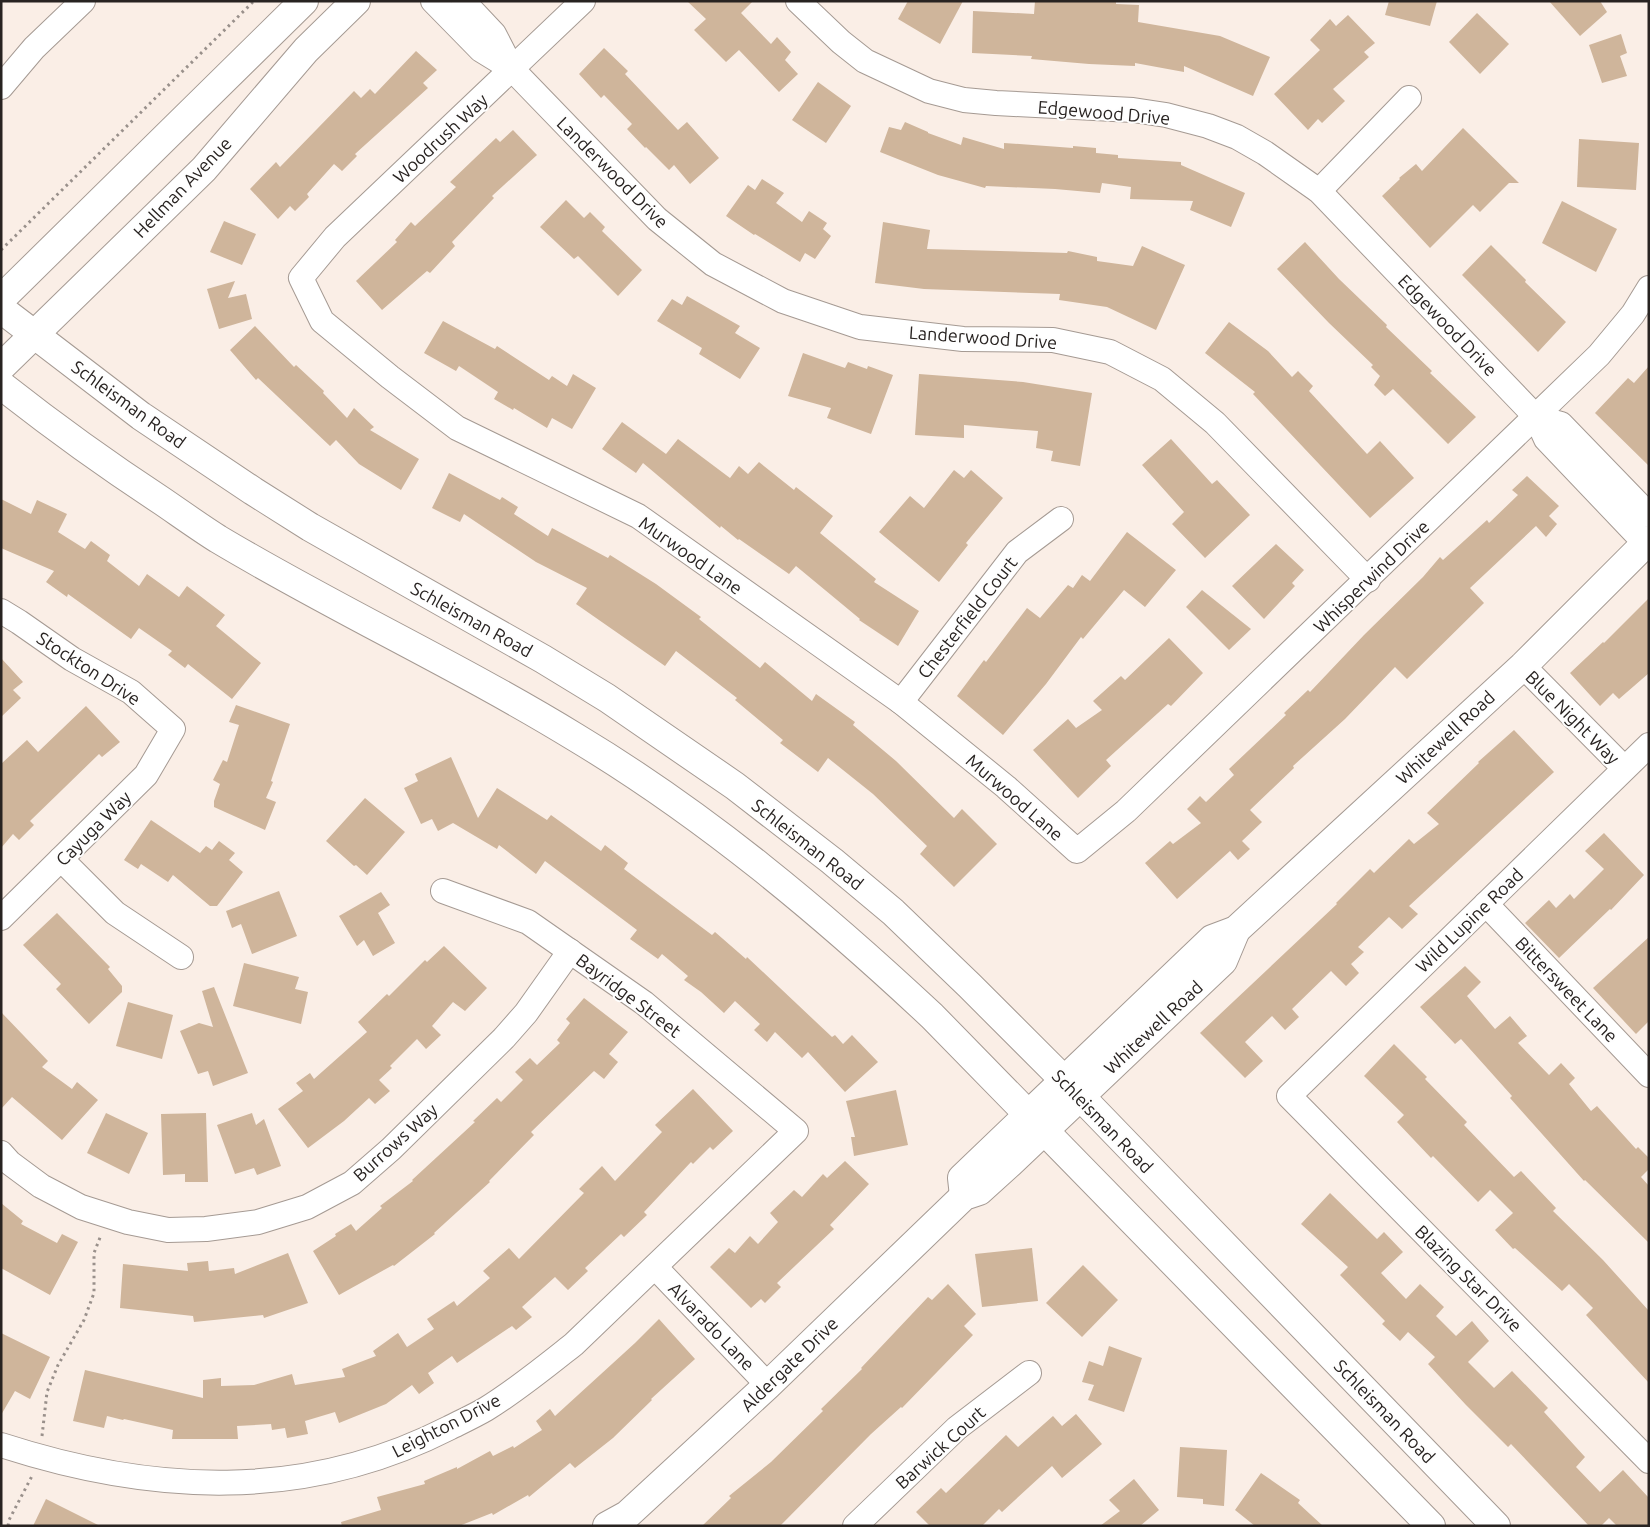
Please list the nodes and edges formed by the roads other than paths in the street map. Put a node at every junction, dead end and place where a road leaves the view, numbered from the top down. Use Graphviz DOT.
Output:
graph roads {
  1 [pos="83,1"];
  2 [pos="304,1"];
  3 [pos="356,1"];
  4 [pos="433,1"];
  5 [pos="463,1"];
  6 [pos="583,1"];
  7 [pos="798,1"];
  8 [pos="512,69"];
  9 [pos="1,87"];
  10 [pos="1410,98"];
  11 [pos="1319,190"];
  12 [pos="301,278"];
  13 [pos="1649,288"];
  14 [pos="1,299"];
  15 [pos="1,309"];
  16 [pos="35,336"];
  17 [pos="1,367"];
  18 [pos="1,385"];
  19 [pos="1536,417"];
  20 [pos="1649,515"];
  21 [pos="1061,519"];
  22 [pos="1647,542"];
  23 [pos="1368,580"];
  24 [pos="1,611"];
  25 [pos="1523,666"];
  26 [pos="901,702"];
  27 [pos="173,729"];
  28 [pos="1649,745"];
  29 [pos="1624,768"];
  30 [pos="1077,850"];
  31 [pos="61,859"];
  32 [pos="442,891"];
  33 [pos="1486,904"];
  34 [pos="1,918"];
  35 [pos="570,951"];
  36 [pos="181,957"];
  37 [pos="1649,1074"];
  38 [pos="1072,1088"];
  39 [pos="1289,1096"];
  40 [pos="1037,1122"];
  41 [pos="796,1131"];
  42 [pos="1,1153"];
  43 [pos="655,1267"];
  44 [pos="1029,1374"];
  45 [pos="768,1385"];
  46 [pos="1,1445"];
  47 [pos="1649,1460"];
  48 [pos="623,1522"];
  49 [pos="855,1526"];
  50 [pos="1431,1526"];
  51 [pos="1496,1526"];
  1 -- 9 [label="street"];
  2 -- 14 [label="main road"];
  3 -- 16 [label="main road, Hellman Avenue"];
  4 -- 8 [label="street, Landerwood Drive"];
  5 -- 8 [label="street, Landerwood Drive"];
  6 -- 8 [label="street, Woodrush Way"];
  7 -- 11 [label="street, Edgewood Drive"];
  8 -- 12 [label="street, Woodrush Way"];
  8 -- 23 [label="street, Landerwood Drive"];
  10 -- 11 [label="street"];
  11 -- 19 [label="street, Edgewood Drive"];
  12 -- 26 [label="street, Murwood Lane"];
  13 -- 19 [label="street, Whisperwind Drive"];
  15 -- 16 [label="main road, Schleisman Road"];
  16 -- 17 [label="main road, Hellman Avenue"];
  16 -- 38 [label="main road, Schleisman Road"];
  18 -- 40 [label="main road"];
  19 -- 20 [label="street"];
  19 -- 22 [label="street, Edgewood Drive"];
  19 -- 23 [label="street, Whisperwind Drive"];
  21 -- 26 [label="street, Chesterfield Court"];
  22 -- 25 [label="main road, Whitewell Road"];
  23 -- 30 [label="street, Whisperwind Drive"];
  24 -- 27 [label="street, Stockton Drive"];
  25 -- 29 [label="street, Blue Night Way"];
  25 -- 38 [label="main road, Whitewell Road"];
  26 -- 30 [label="street, Murwood Lane"];
  27 -- 31 [label="street, Cayuga Way"];
  28 -- 29 [label="street, Wild Lupine Road"];
  29 -- 33 [label="street, Wild Lupine Road"];
  31 -- 34 [label="street, Cayuga Way"];
  31 -- 36 [label="street"];
  32 -- 35 [label="street, Bayridge Street"];
  33 -- 37 [label="street, Bittersweet Lane"];
  33 -- 39 [label="street, Wild Lupine Road"];
  35 -- 41 [label="street, Bayridge Street"];
  35 -- 42 [label="street, Burrows Way"];
  38 -- 40 [label="main road, Aldergate Drive"];
  38 -- 51 [label="main road, Schleisman Road"];
  39 -- 47 [label="street, Blazing Star Drive"];
  40 -- 45 [label="main road, Aldergate Drive"];
  40 -- 50 [label="main road"];
  41 -- 43 [label="street, Leighton Drive"];
  43 -- 45 [label="street, Alvarado Lane"];
  43 -- 46 [label="street, Leighton Drive"];
  44 -- 49 [label="street, Barwick Court"];
  45 -- 48 [label="main road, Aldergate Drive"];
}
